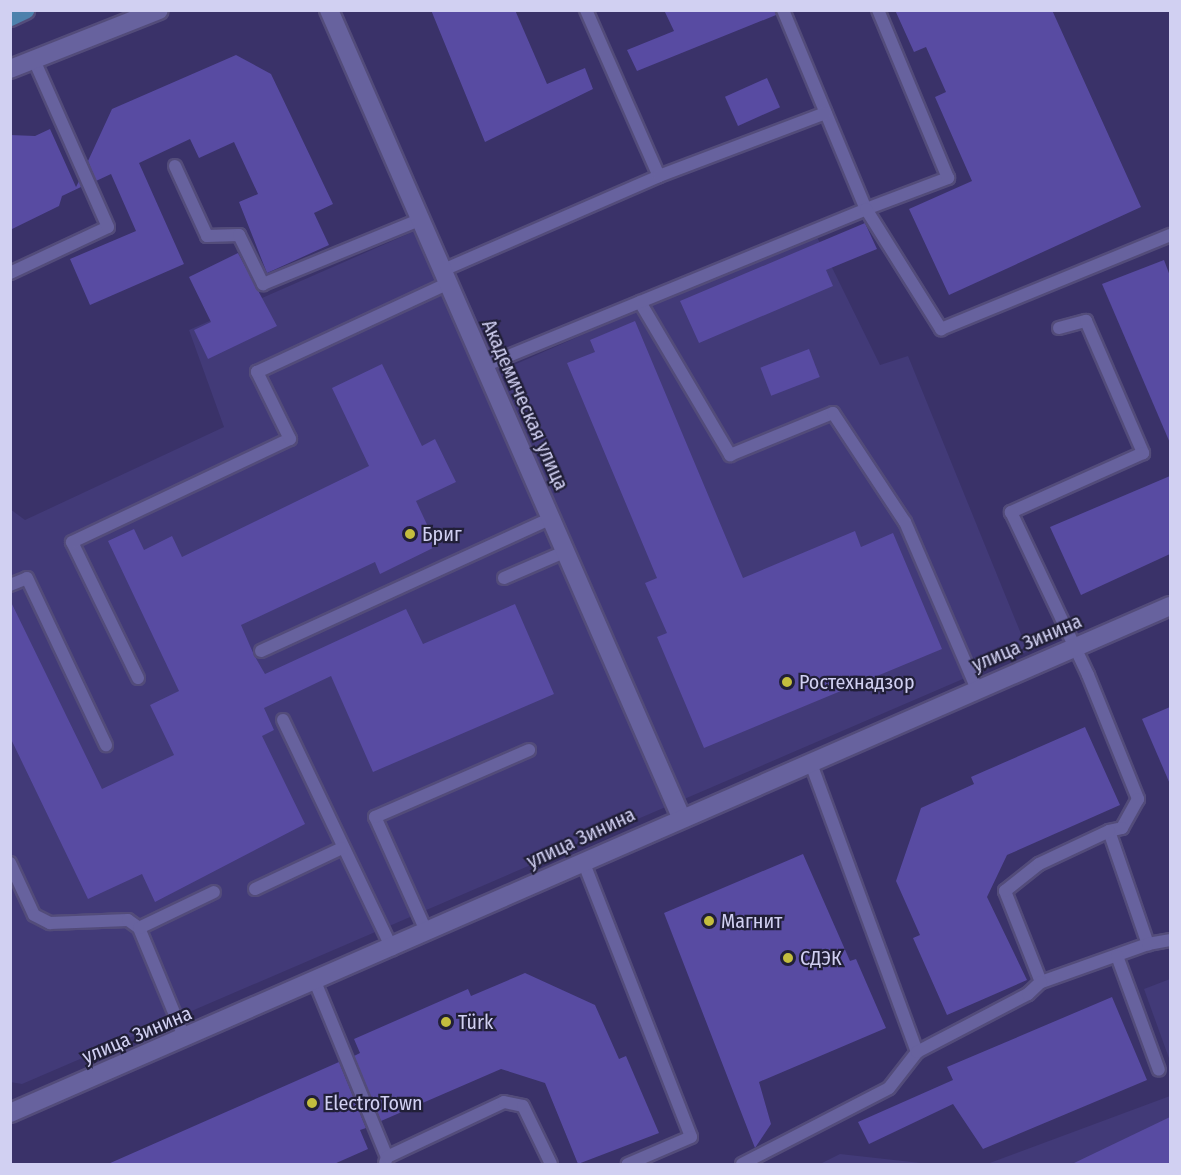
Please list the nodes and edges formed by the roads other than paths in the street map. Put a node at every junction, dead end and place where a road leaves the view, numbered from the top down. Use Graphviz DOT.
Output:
graph roads {
  1 [pos="25,10"];
  2 [pos="159,10"];
  3 [pos="329,10"];
  4 [pos="586,10"];
  5 [pos="783,10"];
  6 [pos="878,10"];
  7 [pos="10,17"];
  8 [pos="34,60"];
  9 [pos="10,69"];
  10 [pos="825,113"];
  11 [pos="175,166"];
  12 [pos="659,176"];
  13 [pos="866,209"];
  14 [pos="419,220"];
  15 [pos="1170,235"];
  16 [pos="10,273"];
  17 [pos="444,278"];
  18 [pos="640,302"];
  19 [pos="1059,328"];
  20 [pos="484,366"];
  21 [pos="551,518"];
  22 [pos="566,551"];
  23 [pos="504,578"];
  24 [pos="10,585"];
  25 [pos="1170,606"];
  26 [pos="1074,648"];
  27 [pos="261,651"];
  28 [pos="138,678"];
  29 [pos="978,689"];
  30 [pos="283,720"];
  31 [pos="106,745"];
  32 [pos="529,750"];
  33 [pos="810,761"];
  34 [pos="681,817"];
  35 [pos="1109,831"];
  36 [pos="342,848"];
  37 [pos="583,861"];
  38 [pos="10,863"];
  39 [pos="255,890"];
  40 [pos="214,892"];
  41 [pos="139,928"];
  42 [pos="427,933"];
  43 [pos="1170,940"];
  44 [pos="1148,944"];
  45 [pos="392,949"];
  46 [pos="1117,956"];
  47 [pos="1041,982"];
  48 [pos="316,984"];
  49 [pos="184,1039"];
  50 [pos="917,1052"];
  51 [pos="1159,1070"];
  52 [pos="10,1113"];
  53 [pos="386,1161"];
  54 [pos="551,1164"];
  55 [pos="628,1164"];
  56 [pos="742,1164"];
  1 -- 7 [label="main road"];
  2 -- 8 [label="street"];
  3 -- 14 [label="street, Академическая улица"];
  4 -- 12 [label="lane"];
  5 -- 10 [label="lane"];
  6 -- 13 [label="lane"];
  8 -- 9 [label="street"];
  8 -- 16 [label="lane"];
  10 -- 12 [label="lane"];
  10 -- 13 [label="lane"];
  11 -- 14 [label="lane"];
  12 -- 17 [label="lane"];
  13 -- 15 [label="lane"];
  13 -- 18 [label="lane"];
  14 -- 17 [label="street, Академическая улица"];
  17 -- 20 [label="street, Академическая улица"];
  17 -- 28 [label="lane"];
  18 -- 20 [label="lane"];
  18 -- 29 [label="lane"];
  19 -- 26 [label="lane"];
  20 -- 21 [label="street, Академическая улица"];
  21 -- 22 [label="street, Академическая улица"];
  21 -- 27 [label="lane"];
  22 -- 23 [label="lane"];
  22 -- 34 [label="street, Академическая улица"];
  24 -- 31 [label="lane"];
  25 -- 26 [label="street, улица Зинина"];
  26 -- 29 [label="street, улица Зинина"];
  26 -- 35 [label="lane"];
  29 -- 33 [label="street, улица Зинина"];
  30 -- 36 [label="lane"];
  32 -- 42 [label="lane"];
  33 -- 34 [label="street, улица Зинина"];
  33 -- 50 [label="lane"];
  34 -- 37 [label="street, улица Зинина"];
  35 -- 44 [label="lane"];
  35 -- 47 [label="lane"];
  36 -- 39 [label="lane"];
  36 -- 45 [label="lane"];
  37 -- 42 [label="street, улица Зинина"];
  37 -- 55 [label="lane"];
  38 -- 41 [label="lane"];
  40 -- 41 [label="lane"];
  41 -- 49 [label="lane"];
  42 -- 45 [label="street, улица Зинина"];
  43 -- 44 [label="lane"];
  44 -- 46 [label="lane"];
  45 -- 48 [label="street, улица Зинина"];
  46 -- 47 [label="lane"];
  46 -- 51 [label="lane"];
  47 -- 50 [label="lane"];
  48 -- 49 [label="street, улица Зинина"];
  48 -- 53 [label="lane"];
  49 -- 52 [label="street, улица Зинина"];
  50 -- 56 [label="lane"];
  53 -- 54 [label="lane"];
}
